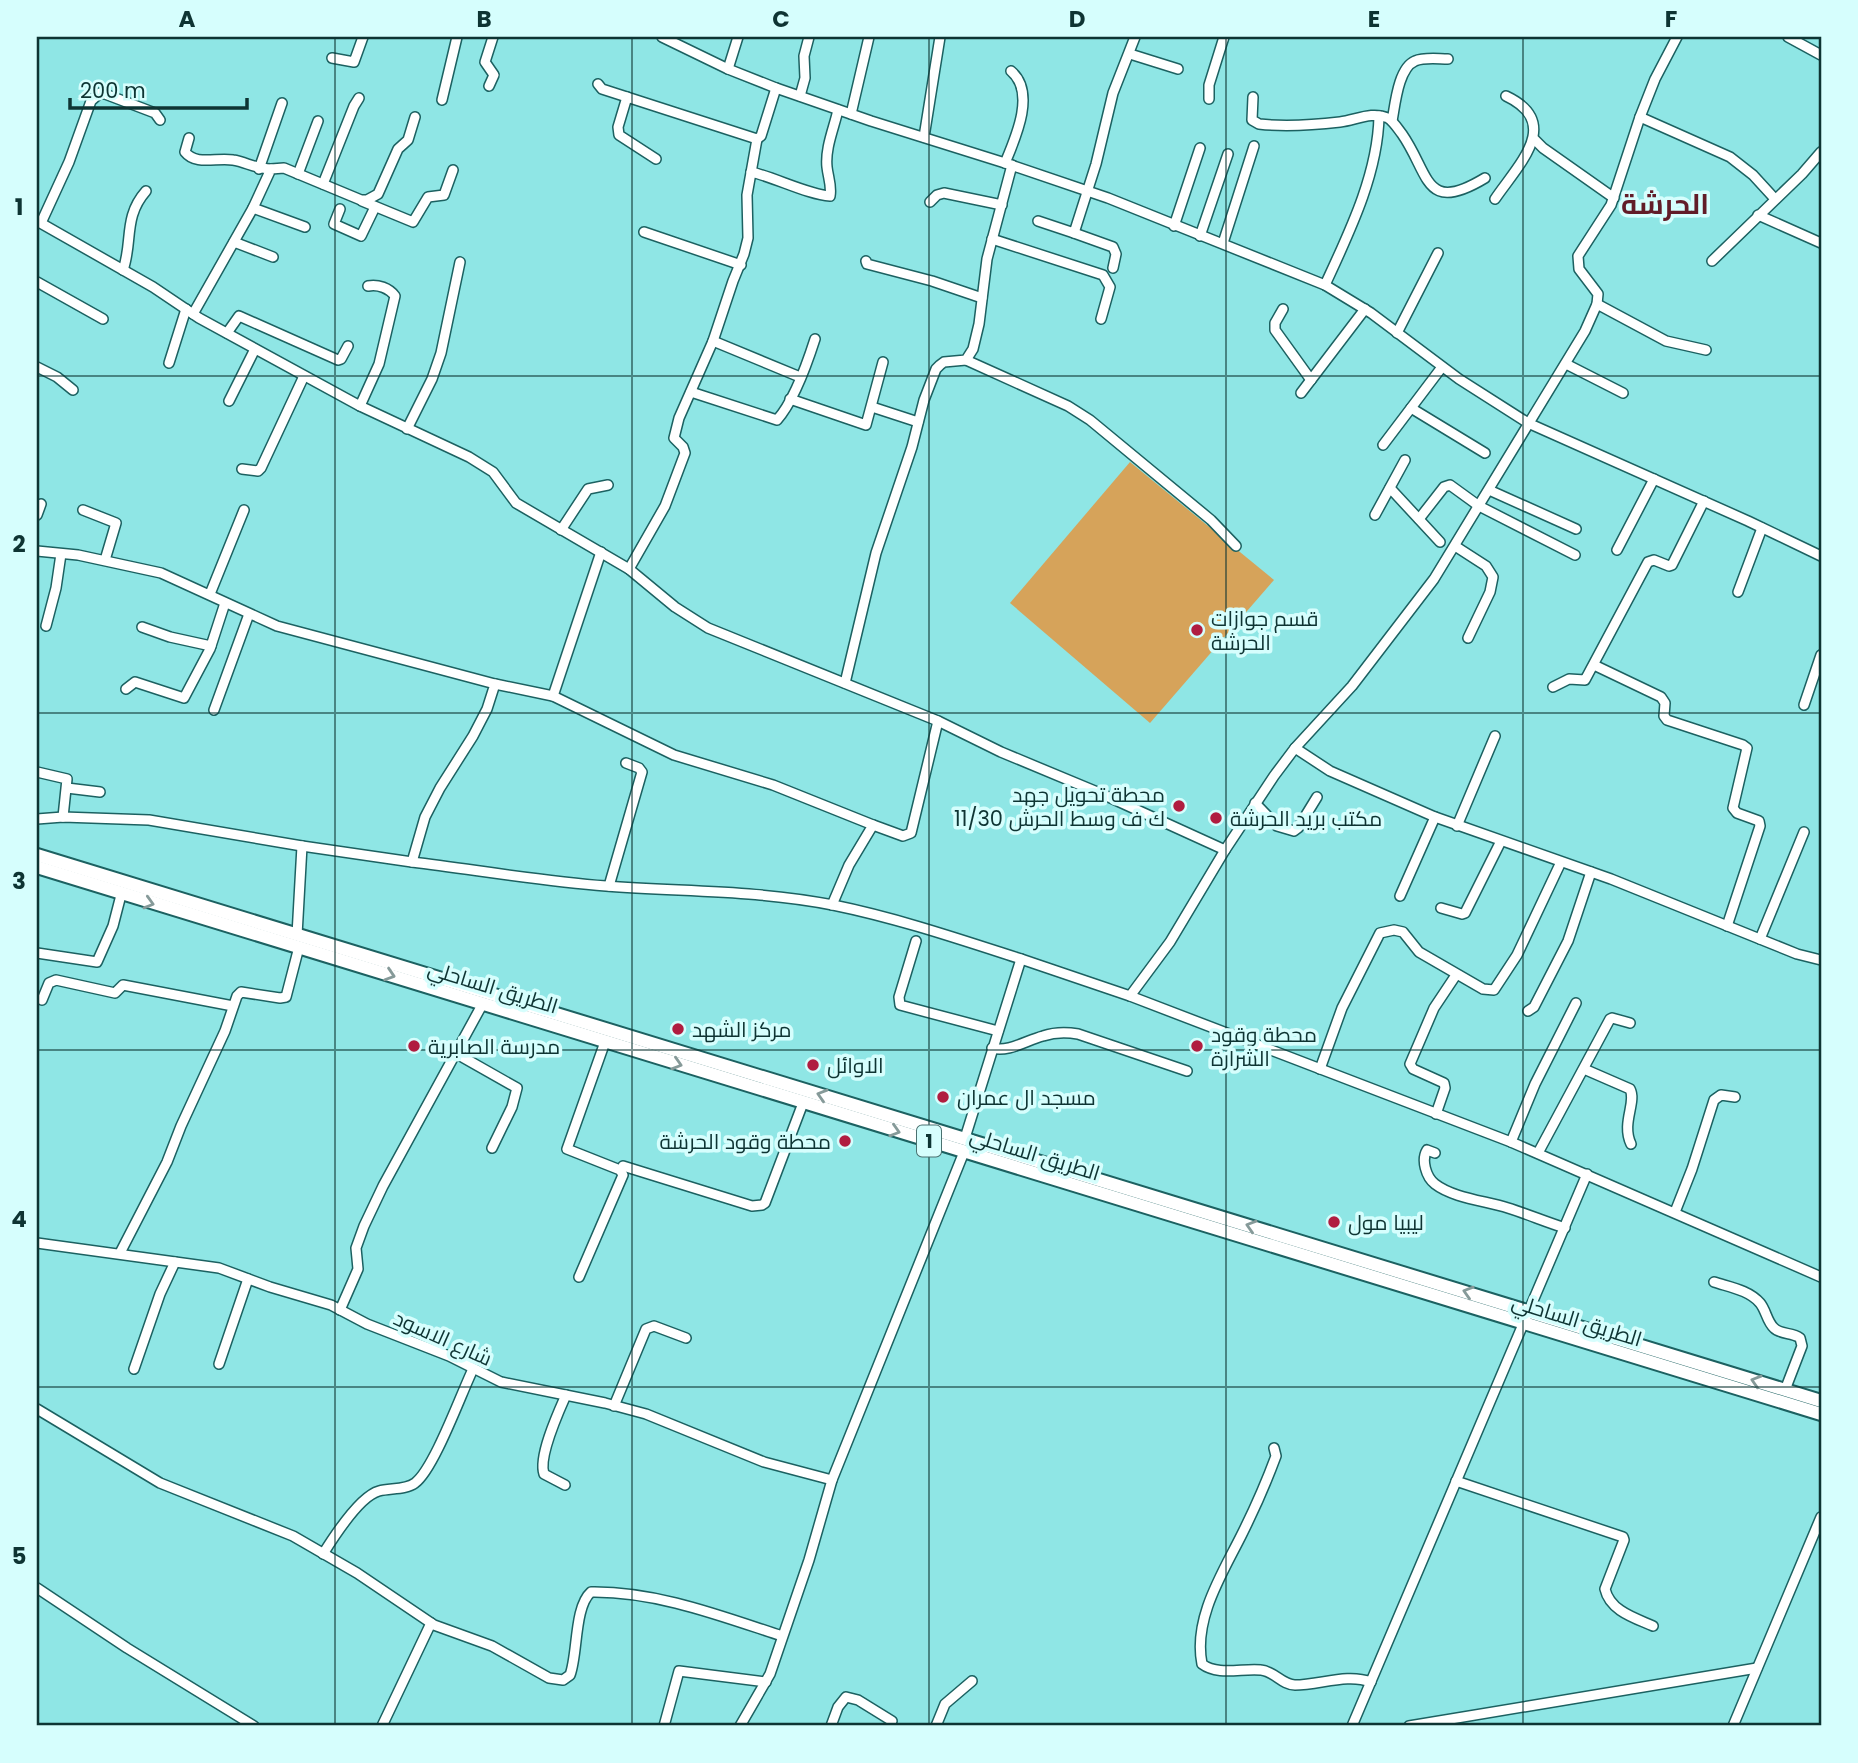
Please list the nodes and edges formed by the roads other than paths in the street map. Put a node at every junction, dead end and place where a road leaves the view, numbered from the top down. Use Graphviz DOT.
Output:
graph roads {
  1 [pos="363,37"];
  2 [pos="457,37"];
  3 [pos="493,37"];
  4 [pos="662,37"];
  5 [pos="738,37"];
  6 [pos="810,37"];
  7 [pos="869,37"];
  8 [pos="940,37"];
  9 [pos="1135,37"];
  10 [pos="1224,37"];
  11 [pos="1677,37"];
  12 [pos="1788,37"];
  13 [pos="1130,54"];
  14 [pos="1821,55"];
  15 [pos="332,58"];
  16 [pos="1448,59"];
  17 [pos="728,69"];
  18 [pos="1178,69"];
  19 [pos="1010,71"];
  20 [pos="597,84"];
  21 [pos="489,86"];
  22 [pos="776,88"];
  23 [pos="800,96"];
  24 [pos="1506,96"];
  25 [pos="626,97"];
  26 [pos="1253,97"];
  27 [pos="359,98"];
  28 [pos="1209,99"];
  29 [pos="442,100"];
  30 [pos="282,103"];
  31 [pos="838,110"];
  32 [pos="851,114"];
  33 [pos="1379,116"];
  34 [pos="415,117"];
  35 [pos="1640,117"];
  36 [pos="160,120"];
  37 [pos="318,121"];
  38 [pos="1392,121"];
  39 [pos="924,137"];
  40 [pos="189,138"];
  41 [pos="757,139"];
  42 [pos="1535,140"];
  43 [pos="1254,146"];
  44 [pos="1200,148"];
  45 [pos="1821,152"];
  46 [pos="1228,154"];
  47 [pos="656,159"];
  48 [pos="1009,164"];
  49 [pos="258,169"];
  50 [pos="271,169"];
  51 [pos="453,170"];
  52 [pos="751,172"];
  53 [pos="298,174"];
  54 [pos="1485,178"];
  55 [pos="324,184"];
  56 [pos="146,191"];
  57 [pos="1087,192"];
  58 [pos="1615,198"];
  59 [pos="1496,199"];
  60 [pos="1775,199"];
  61 [pos="361,200"];
  62 [pos="930,202"];
  63 [pos="1002,205"];
  64 [pos="375,206"];
  65 [pos="253,208"];
  66 [pos="340,209"];
  67 [pos="1758,215"];
  68 [pos="1038,221"];
  69 [pos="39,222"];
  70 [pos="1174,226"];
  71 [pos="305,227"];
  72 [pos="644,232"];
  73 [pos="1074,233"];
  74 [pos="1200,236"];
  75 [pos="992,239"];
  76 [pos="234,242"];
  77 [pos="1223,243"];
  78 [pos="1821,243"];
  79 [pos="1438,253"];
  80 [pos="273,257"];
  81 [pos="460,261"];
  82 [pos="866,261"];
  83 [pos="1712,261"];
  84 [pos="741,265"];
  85 [pos="1114,268"];
  86 [pos="122,270"];
  87 [pos="37,282"];
  88 [pos="1325,285"];
  89 [pos="368,286"];
  90 [pos="982,298"];
  91 [pos="1597,304"];
  92 [pos="1283,309"];
  93 [pos="1365,309"];
  94 [pos="190,312"];
  95 [pos="103,319"];
  96 [pos="1101,319"];
  97 [pos="227,333"];
  98 [pos="1397,333"];
  99 [pos="815,339"];
  100 [pos="713,341"];
  101 [pos="348,346"];
  102 [pos="255,348"];
  103 [pos="1706,350"];
  104 [pos="966,360"];
  105 [pos="883,362"];
  106 [pos="169,363"];
  107 [pos="1566,363"];
  108 [pos="37,367"];
  109 [pos="1442,367"];
  110 [pos="304,376"];
  111 [pos="800,377"];
  112 [pos="1311,380"];
  113 [pos="73,390"];
  114 [pos="691,391"];
  115 [pos="1301,393"];
  116 [pos="1623,393"];
  117 [pos="789,399"];
  118 [pos="229,401"];
  119 [pos="360,406"];
  120 [pos="872,407"];
  121 [pos="1411,408"];
  122 [pos="918,422"];
  123 [pos="1528,424"];
  124 [pos="407,429"];
  125 [pos="1383,445"];
  126 [pos="1485,453"];
  127 [pos="1405,460"];
  128 [pos="242,469"];
  129 [pos="1654,479"];
  130 [pos="608,485"];
  131 [pos="1390,488"];
  132 [pos="1489,490"];
  133 [pos="1704,501"];
  134 [pos="41,504"];
  135 [pos="1479,506"];
  136 [pos="83,510"];
  137 [pos="244,510"];
  138 [pos="37,515"];
  139 [pos="1375,515"];
  140 [pos="1419,519"];
  141 [pos="1762,528"];
  142 [pos="1576,529"];
  143 [pos="561,530"];
  144 [pos="1440,542"];
  145 [pos="1236,546"];
  146 [pos="1455,547"];
  147 [pos="1617,550"];
  148 [pos="37,551"];
  149 [pos="601,552"];
  150 [pos="61,554"];
  151 [pos="1575,555"];
  152 [pos="1821,556"];
  153 [pos="105,560"];
  154 [pos="629,569"];
  155 [pos="1738,592"];
  156 [pos="210,594"];
  157 [pos="225,603"];
  158 [pos="249,614"];
  159 [pos="46,626"];
  160 [pos="142,626"];
  161 [pos="1468,638"];
  162 [pos="211,646"];
  163 [pos="1821,655"];
  164 [pos="1594,665"];
  165 [pos="495,684"];
  166 [pos="845,684"];
  167 [pos="1553,687"];
  168 [pos="126,689"];
  169 [pos="553,696"];
  170 [pos="1804,705"];
  171 [pos="214,710"];
  172 [pos="937,721"];
  173 [pos="1495,736"];
  174 [pos="1295,748"];
  175 [pos="626,762"];
  176 [pos="37,772"];
  177 [pos="67,788"];
  178 [pos="100,792"];
  179 [pos="1317,797"];
  180 [pos="1255,803"];
  181 [pos="63,817"];
  182 [pos="1435,817"];
  183 [pos="37,819"];
  184 [pos="873,825"];
  185 [pos="1457,826"];
  186 [pos="1804,832"];
  187 [pos="1501,841"];
  188 [pos="302,846"];
  189 [pos="1225,850"];
  190 [pos="37,855"];
  191 [pos="412,862"];
  192 [pos="1561,862"];
  193 [pos="37,867"];
  194 [pos="1591,872"];
  195 [pos="610,886"];
  196 [pos="121,895"];
  197 [pos="1401,896"];
  198 [pos="832,905"];
  199 [pos="1441,908"];
  200 [pos="1727,926"];
  201 [pos="1760,939"];
  202 [pos="298,941"];
  203 [pos="916,941"];
  204 [pos="37,953"];
  205 [pos="1021,960"];
  206 [pos="1821,960"];
  207 [pos="1456,975"];
  208 [pos="1130,996"];
  209 [pos="42,1000"];
  210 [pos="1576,1003"];
  211 [pos="482,1005"];
  212 [pos="233,1006"];
  213 [pos="1528,1011"];
  214 [pos="1630,1023"];
  215 [pos="998,1031"];
  216 [pos="605,1042"];
  217 [pos="643,1047"];
  218 [pos="992,1048"];
  219 [pos="457,1054"];
  220 [pos="1320,1069"];
  221 [pos="1584,1069"];
  222 [pos="1187,1071"];
  223 [pos="1735,1097"];
  224 [pos="803,1103"];
  225 [pos="1436,1114"];
  226 [pos="965,1138"];
  227 [pos="1511,1142"];
  228 [pos="1631,1144"];
  229 [pos="492,1148"];
  230 [pos="964,1152"];
  231 [pos="1435,1153"];
  232 [pos="1538,1153"];
  233 [pos="623,1166"];
  234 [pos="1587,1174"];
  235 [pos="1675,1212"];
  236 [pos="1565,1228"];
  237 [pos="37,1243"];
  238 [pos="120,1253"];
  239 [pos="175,1262"];
  240 [pos="579,1277"];
  241 [pos="1821,1277"];
  242 [pos="248,1279"];
  243 [pos="1714,1282"];
  244 [pos="340,1310"];
  245 [pos="1526,1317"];
  246 [pos="686,1338"];
  247 [pos="219,1364"];
  248 [pos="134,1369"];
  249 [pos="473,1369"];
  250 [pos="1785,1390"];
  251 [pos="566,1395"];
  252 [pos="1821,1401"];
  253 [pos="614,1406"];
  254 [pos="37,1409"];
  255 [pos="1821,1414"];
  256 [pos="1274,1448"];
  257 [pos="832,1480"];
  258 [pos="1456,1481"];
  259 [pos="565,1485"];
  260 [pos="1821,1517"];
  261 [pos="323,1554"];
  262 [pos="37,1588"];
  263 [pos="431,1623"];
  264 [pos="1653,1626"];
  265 [pos="782,1636"];
  266 [pos="1757,1668"];
  267 [pos="972,1681"];
  268 [pos="766,1682"];
  269 [pos="1371,1682"];
  270 [pos="892,1721"];
  271 [pos="254,1726"];
  272 [pos="382,1726"];
  273 [pos="664,1726"];
  274 [pos="740,1726"];
  275 [pos="831,1726"];
  276 [pos="936,1726"];
  277 [pos="1352,1726"];
  278 [pos="1409,1726"];
  279 [pos="1732,1726"];
  1 -- 15 [label="street"];
  2 -- 29 [label="street"];
  3 -- 21 [label="street"];
  4 -- 17 [label="street"];
  5 -- 17 [label="street"];
  6 -- 23 [label="street"];
  7 -- 32 [label="street"];
  8 -- 39 [label="street"];
  9 -- 13 [label="street"];
  10 -- 28 [label="street"];
  11 -- 35 [label="street"];
  12 -- 14 [label="street"];
  13 -- 18 [label="street"];
  13 -- 57 [label="street"];
  16 -- 38 [label="street"];
  17 -- 22 [label="street"];
  19 -- 48 [label="street"];
  20 -- 25 [label="street"];
  22 -- 23 [label="street"];
  22 -- 41 [label="street"];
  23 -- 31 [label="street"];
  24 -- 42 [label="street"];
  25 -- 41 [label="street"];
  25 -- 47 [label="street"];
  26 -- 33 [label="street"];
  27 -- 55 [label="street"];
  30 -- 49 [label="street"];
  31 -- 32 [label="street"];
  31 -- 52 [label="street"];
  32 -- 39 [label="street"];
  33 -- 38 [label="street"];
  33 -- 88 [label="street"];
  34 -- 61 [label="street"];
  35 -- 58 [label="street"];
  35 -- 60 [label="street"];
  36 -- 69 [label="street"];
  37 -- 53 [label="street"];
  38 -- 54 [label="street"];
  39 -- 48 [label="street"];
  40 -- 49 [label="street"];
  41 -- 52 [label="street"];
  42 -- 58 [label="street"];
  42 -- 59 [label="street"];
  43 -- 77 [label="street"];
  44 -- 70 [label="street"];
  45 -- 60 [label="street"];
  46 -- 74 [label="street"];
  48 -- 57 [label="street"];
  48 -- 63 [label="street"];
  49 -- 50 [label="street"];
  50 -- 53 [label="street"];
  50 -- 65 [label="street"];
  51 -- 64 [label="street"];
  52 -- 84 [label="street"];
  53 -- 55 [label="street"];
  55 -- 61 [label="street"];
  56 -- 86 [label="street"];
  57 -- 70 [label="street"];
  57 -- 73 [label="street"];
  58 -- 91 [label="street"];
  60 -- 67 [label="street"];
  61 -- 64 [label="street"];
  62 -- 63 [label="street"];
  63 -- 75 [label="street"];
  64 -- 66 [label="street"];
  65 -- 71 [label="street"];
  65 -- 76 [label="street"];
  67 -- 78 [label="street"];
  67 -- 83 [label="street"];
  68 -- 73 [label="street"];
  69 -- 86 [label="street"];
  70 -- 74 [label="street"];
  72 -- 84 [label="street"];
  73 -- 85 [label="street"];
  74 -- 77 [label="street"];
  75 -- 90 [label="street"];
  75 -- 96 [label="street"];
  76 -- 80 [label="street"];
  76 -- 94 [label="street"];
  77 -- 88 [label="street"];
  79 -- 98 [label="street"];
  81 -- 124 [label="street"];
  82 -- 90 [label="street"];
  84 -- 100 [label="street"];
  86 -- 94 [label="street"];
  87 -- 95 [label="street"];
  88 -- 93 [label="street"];
  89 -- 119 [label="street"];
  90 -- 104 [label="street"];
  91 -- 103 [label="street"];
  91 -- 107 [label="street"];
  92 -- 112 [label="street"];
  93 -- 98 [label="street"];
  93 -- 112 [label="street"];
  94 -- 97 [label="street"];
  94 -- 106 [label="street"];
  97 -- 101 [label="street"];
  97 -- 102 [label="street"];
  98 -- 109 [label="street"];
  99 -- 111 [label="street"];
  100 -- 111 [label="street"];
  100 -- 114 [label="street"];
  102 -- 110 [label="street"];
  102 -- 118 [label="street"];
  104 -- 122 [label="street"];
  104 -- 145 [label="street"];
  105 -- 120 [label="street"];
  107 -- 116 [label="street"];
  107 -- 123 [label="street"];
  108 -- 113 [label="street"];
  109 -- 121 [label="street"];
  109 -- 123 [label="street"];
  110 -- 119 [label="street"];
  110 -- 128 [label="street"];
  111 -- 117 [label="street"];
  112 -- 115 [label="street"];
  114 -- 117 [label="street"];
  114 -- 154 [label="street"];
  117 -- 120 [label="street"];
  119 -- 124 [label="street"];
  120 -- 122 [label="street"];
  121 -- 125 [label="street"];
  121 -- 126 [label="street"];
  122 -- 166 [label="street"];
  123 -- 129 [label="street"];
  123 -- 132 [label="street"];
  124 -- 143 [label="street"];
  127 -- 131 [label="street"];
  129 -- 133 [label="street"];
  129 -- 147 [label="street"];
  130 -- 143 [label="street"];
  131 -- 139 [label="street"];
  131 -- 140 [label="street"];
  132 -- 135 [label="street"];
  132 -- 142 [label="street"];
  133 -- 141 [label="street"];
  133 -- 164 [label="street"];
  134 -- 138 [label="street"];
  135 -- 140 [label="street"];
  135 -- 146 [label="street"];
  135 -- 151 [label="street"];
  136 -- 153 [label="street"];
  137 -- 156 [label="street"];
  140 -- 144 [label="street"];
  141 -- 152 [label="street"];
  141 -- 155 [label="street"];
  143 -- 149 [label="street"];
  146 -- 161 [label="street"];
  146 -- 174 [label="street"];
  148 -- 150 [label="street"];
  149 -- 154 [label="street"];
  149 -- 169 [label="street"];
  150 -- 153 [label="street"];
  150 -- 159 [label="street"];
  153 -- 156 [label="street"];
  154 -- 166 [label="street"];
  156 -- 157 [label="street"];
  157 -- 158 [label="street"];
  157 -- 162 [label="street"];
  158 -- 165 [label="street"];
  158 -- 171 [label="street"];
  160 -- 162 [label="street"];
  162 -- 168 [label="street"];
  163 -- 170 [label="street"];
  164 -- 167 [label="street"];
  164 -- 200 [label="street"];
  165 -- 169 [label="street"];
  165 -- 191 [label="street"];
  166 -- 172 [label="street"];
  169 -- 184 [label="street"];
  172 -- 184 [label="street"];
  172 -- 189 [label="street"];
  173 -- 185 [label="street"];
  174 -- 180 [label="street"];
  174 -- 182 [label="street"];
  175 -- 195 [label="street"];
  176 -- 177 [label="street"];
  177 -- 178 [label="street"];
  177 -- 181 [label="street"];
  179 -- 180 [label="street"];
  180 -- 189 [label="street"];
  181 -- 183 [label="street"];
  181 -- 188 [label="street"];
  182 -- 185 [label="street"];
  182 -- 197 [label="street"];
  184 -- 198 [label="street"];
  185 -- 187 [label="street"];
  186 -- 201 [label="street"];
  187 -- 192 [label="street"];
  187 -- 199 [label="street"];
  188 -- 191 [label="street"];
  188 -- 202 [label="street"];
  189 -- 208 [label="street"];
  190 -- 202 [label="highway, الطريق الساحلي"];
  191 -- 195 [label="street"];
  192 -- 194 [label="street"];
  192 -- 207 [label="street"];
  193 -- 196 [label="highway, الطريق الساحلي / 1"];
  194 -- 200 [label="street"];
  194 -- 213 [label="street"];
  195 -- 198 [label="street"];
  196 -- 202 [label="highway, الطريق الساحلي / 1, one-way"];
  196 -- 204 [label="street"];
  198 -- 205 [label="street"];
  200 -- 201 [label="street"];
  201 -- 206 [label="street"];
  202 -- 211 [label="highway, الطريق الساحلي / 1, one-way"];
  202 -- 212 [label="street"];
  202 -- 217 [label="highway, الطريق الساحلي"];
  203 -- 215 [label="street"];
  205 -- 208 [label="street"];
  205 -- 215 [label="street"];
  207 -- 220 [label="street"];
  207 -- 225 [label="street"];
  208 -- 220 [label="street"];
  209 -- 212 [label="street"];
  210 -- 227 [label="street"];
  211 -- 216 [label="highway, الطريق الساحلي / 1"];
  211 -- 219 [label="street"];
  212 -- 238 [label="street"];
  214 -- 221 [label="street"];
  215 -- 218 [label="street"];
  216 -- 217 [label="highway, الطريق الساحلي / 1"];
  216 -- 240 [label="street"];
  217 -- 224 [label="highway, الطريق الساحلي / 1, one-way"];
  226 -- 217 [label="highway, الطريق الساحلي, one-way"];
  218 -- 222 [label="street"];
  218 -- 226 [label="street"];
  219 -- 229 [label="street"];
  219 -- 244 [label="street"];
  220 -- 225 [label="street"];
  221 -- 228 [label="street"];
  221 -- 232 [label="street"];
  223 -- 235 [label="street"];
  224 -- 230 [label="highway, الطريق الساحلي / 1, one-way"];
  224 -- 233 [label="street"];
  225 -- 227 [label="street"];
  245 -- 226 [label="highway, الطريق الساحلي, one-way"];
  227 -- 232 [label="street"];
  230 -- 245 [label="highway, الطريق الساحلي / 1"];
  230 -- 257 [label="street"];
  231 -- 236 [label="street"];
  232 -- 234 [label="street"];
  234 -- 235 [label="street"];
  234 -- 236 [label="street"];
  235 -- 241 [label="street"];
  236 -- 245 [label="street"];
  237 -- 238 [label="street, شارع الاسود"];
  238 -- 239 [label="street, شارع الاسود"];
  239 -- 242 [label="street, شارع الاسود"];
  239 -- 248 [label="street"];
  242 -- 244 [label="street, شارع الاسود"];
  242 -- 247 [label="street"];
  243 -- 250 [label="street"];
  244 -- 249 [label="street, شارع الاسود"];
  250 -- 245 [label="highway, الطريق الساحلي, one-way"];
  245 -- 255 [label="highway, الطريق الساحلي / 1"];
  245 -- 258 [label="street"];
  246 -- 253 [label="street"];
  249 -- 251 [label="street, شارع الاسود"];
  249 -- 261 [label="street"];
  250 -- 252 [label="highway, الطريق الساحلي"];
  251 -- 253 [label="street, شارع الاسود"];
  251 -- 259 [label="street"];
  253 -- 257 [label="street, شارع الاسود"];
  254 -- 261 [label="street"];
  256 -- 269 [label="street"];
  257 -- 265 [label="street"];
  258 -- 264 [label="street"];
  258 -- 269 [label="street"];
  260 -- 266 [label="street"];
  261 -- 263 [label="street"];
  262 -- 271 [label="street"];
  263 -- 265 [label="street"];
  263 -- 272 [label="street"];
  265 -- 268 [label="street"];
  266 -- 278 [label="street"];
  266 -- 279 [label="street"];
  267 -- 276 [label="street"];
  268 -- 273 [label="street"];
  268 -- 274 [label="street"];
  269 -- 277 [label="street"];
  270 -- 275 [label="street"];
}
